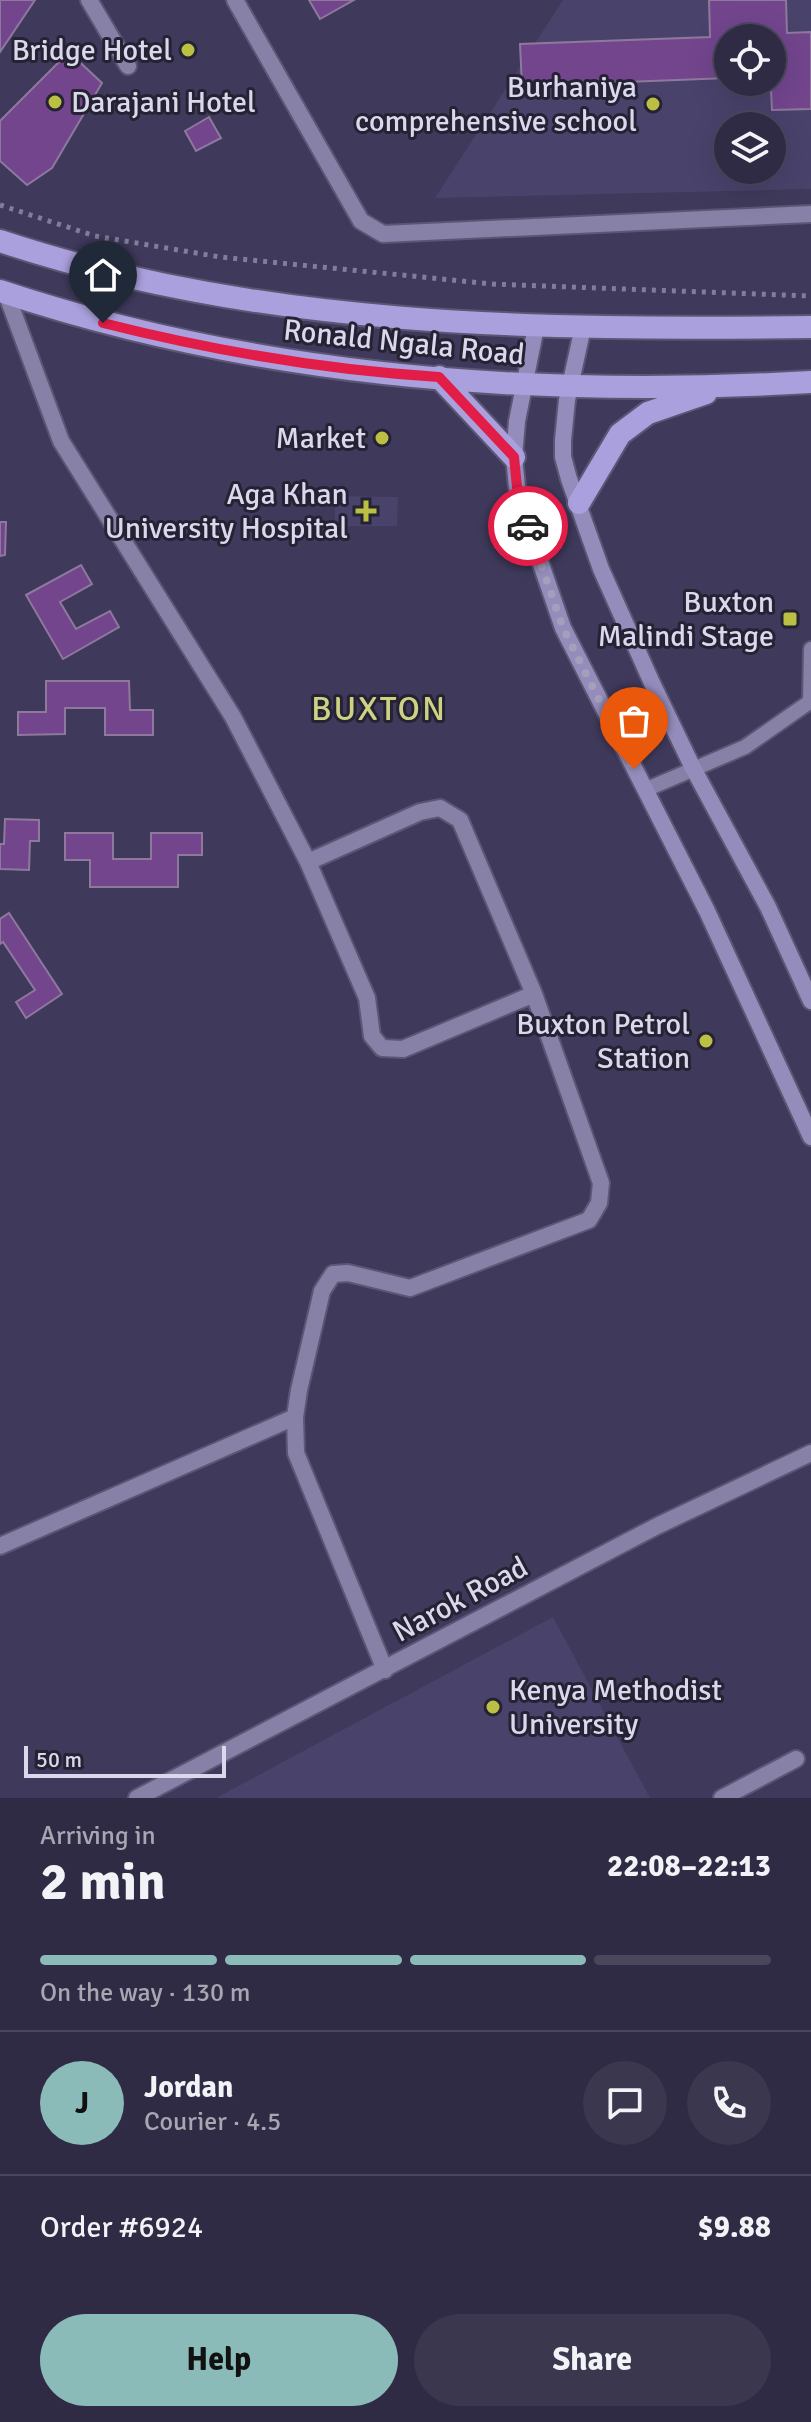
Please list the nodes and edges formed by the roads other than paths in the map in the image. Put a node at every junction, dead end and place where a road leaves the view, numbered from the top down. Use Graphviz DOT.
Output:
graph roads {
  1 [pos="89,0"];
  2 [pos="235,0"];
  3 [pos="128,66"];
  4 [pos="811,214"];
  5 [pos="0,241"];
  6 [pos="3,292"];
  7 [pos="536,327"];
  8 [pos="583,327"];
  9 [pos="811,327"];
  10 [pos="439,377"];
  11 [pos="811,382"];
  12 [pos="524,384"];
  13 [pos="570,386"];
  14 [pos="722,387"];
  15 [pos="514,457"];
  16 [pos="579,503"];
  17 [pos="811,649"];
  18 [pos="810,702"];
  19 [pos="693,768"];
  20 [pos="645,790"];
  21 [pos="308,862"];
  22 [pos="534,994"];
  23 [pos="811,1001"];
  24 [pos="811,1137"];
  25 [pos="295,1417"];
  26 [pos="811,1453"];
  27 [pos="0,1546"];
  28 [pos="385,1670"];
  29 [pos="796,1759"];
  30 [pos="137,1798"];
  31 [pos="722,1798"];
  1 -- 3 [label="street"];
  2 -- 4 [label="street"];
  5 -- 7 [label="highway, Ronald Ngala Road"];
  6 -- 10 [label="highway, Ronald Ngala Road"];
  6 -- 21 [label="street"];
  7 -- 8 [label="highway, Ronald Ngala Road"];
  7 -- 12 [label="main road"];
  8 -- 9 [label="highway, Ronald Ngala Road"];
  8 -- 13 [label="main road"];
  10 -- 12 [label="highway, Ronald Ngala Road"];
  10 -- 15 [label="highway"];
  11 -- 14 [label="highway, Ronald Ngala Road"];
  12 -- 13 [label="highway, Ronald Ngala Road"];
  12 -- 15 [label="main road"];
  13 -- 14 [label="highway, Ronald Ngala Road"];
  13 -- 16 [label="main road"];
  14 -- 16 [label="highway"];
  15 -- 20 [label="main road"];
  16 -- 19 [label="main road"];
  17 -- 18 [label="lane"];
  18 -- 19 [label="lane"];
  19 -- 20 [label="lane"];
  19 -- 23 [label="main road"];
  20 -- 24 [label="main road"];
  21 -- 22 [label="street"];
  21 -- 22 [label="street"];
  22 -- 25 [label="street"];
  25 -- 27 [label="street"];
  25 -- 28 [label="street"];
  26 -- 28 [label="street, Narok Road"];
  28 -- 30 [label="street, Narok Road"];
  29 -- 31 [label="street"];
}
